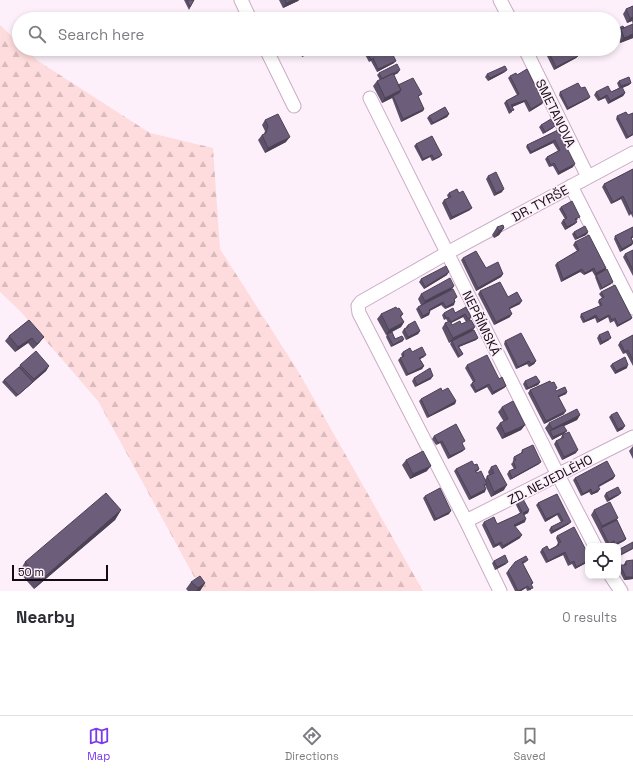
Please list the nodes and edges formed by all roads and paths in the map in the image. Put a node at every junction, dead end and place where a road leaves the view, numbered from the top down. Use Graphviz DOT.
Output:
graph roads {
  1 [pos="241,0"];
  2 [pos="500,0"];
  3 [pos="247,12"];
  4 [pos="506,12"];
  5 [pos="269,56"];
  6 [pos="528,56"];
  7 [pos="370,98"];
  8 [pos="294,106"];
  9 [pos="633,153"];
  10 [pos="588,177"];
  11 [pos="571,186"];
  12 [pos="447,252"];
  13 [pos="633,308"];
  14 [pos="633,438"];
  15 [pos="558,475"];
  16 [pos="466,521"];
  17 [pos="593,543"];
  18 [pos="613,579"];
  19 [pos="500,591"];
  20 [pos="621,591"];
  1 -- 3 [label="street"];
  2 -- 4 [label="street"];
  5 -- 8 [label="street"];
  6 -- 10 [label="street, SMETANOVA"];
  7 -- 12 [label="street, NEPŘÍMSKÁ"];
  9 -- 10 [label="street, DR. TYRŠE"];
  10 -- 11 [label="street, DR. TYRŠE"];
  11 -- 12 [label="street, DR. TYRŠE"];
  11 -- 13 [label="street"];
  12 -- 15 [label="street, NEPŘÍMSKÁ"];
  12 -- 16 [label="street, DR. TYRŠE"];
  14 -- 15 [label="street, ZD. NEJEDLÉHO"];
  15 -- 16 [label="street, ZD. NEJEDLÉHO"];
  15 -- 17 [label="street, NEPŘÍMSKÁ"];
  16 -- 19 [label="street"];
  18 -- 20 [label="street"];
}
